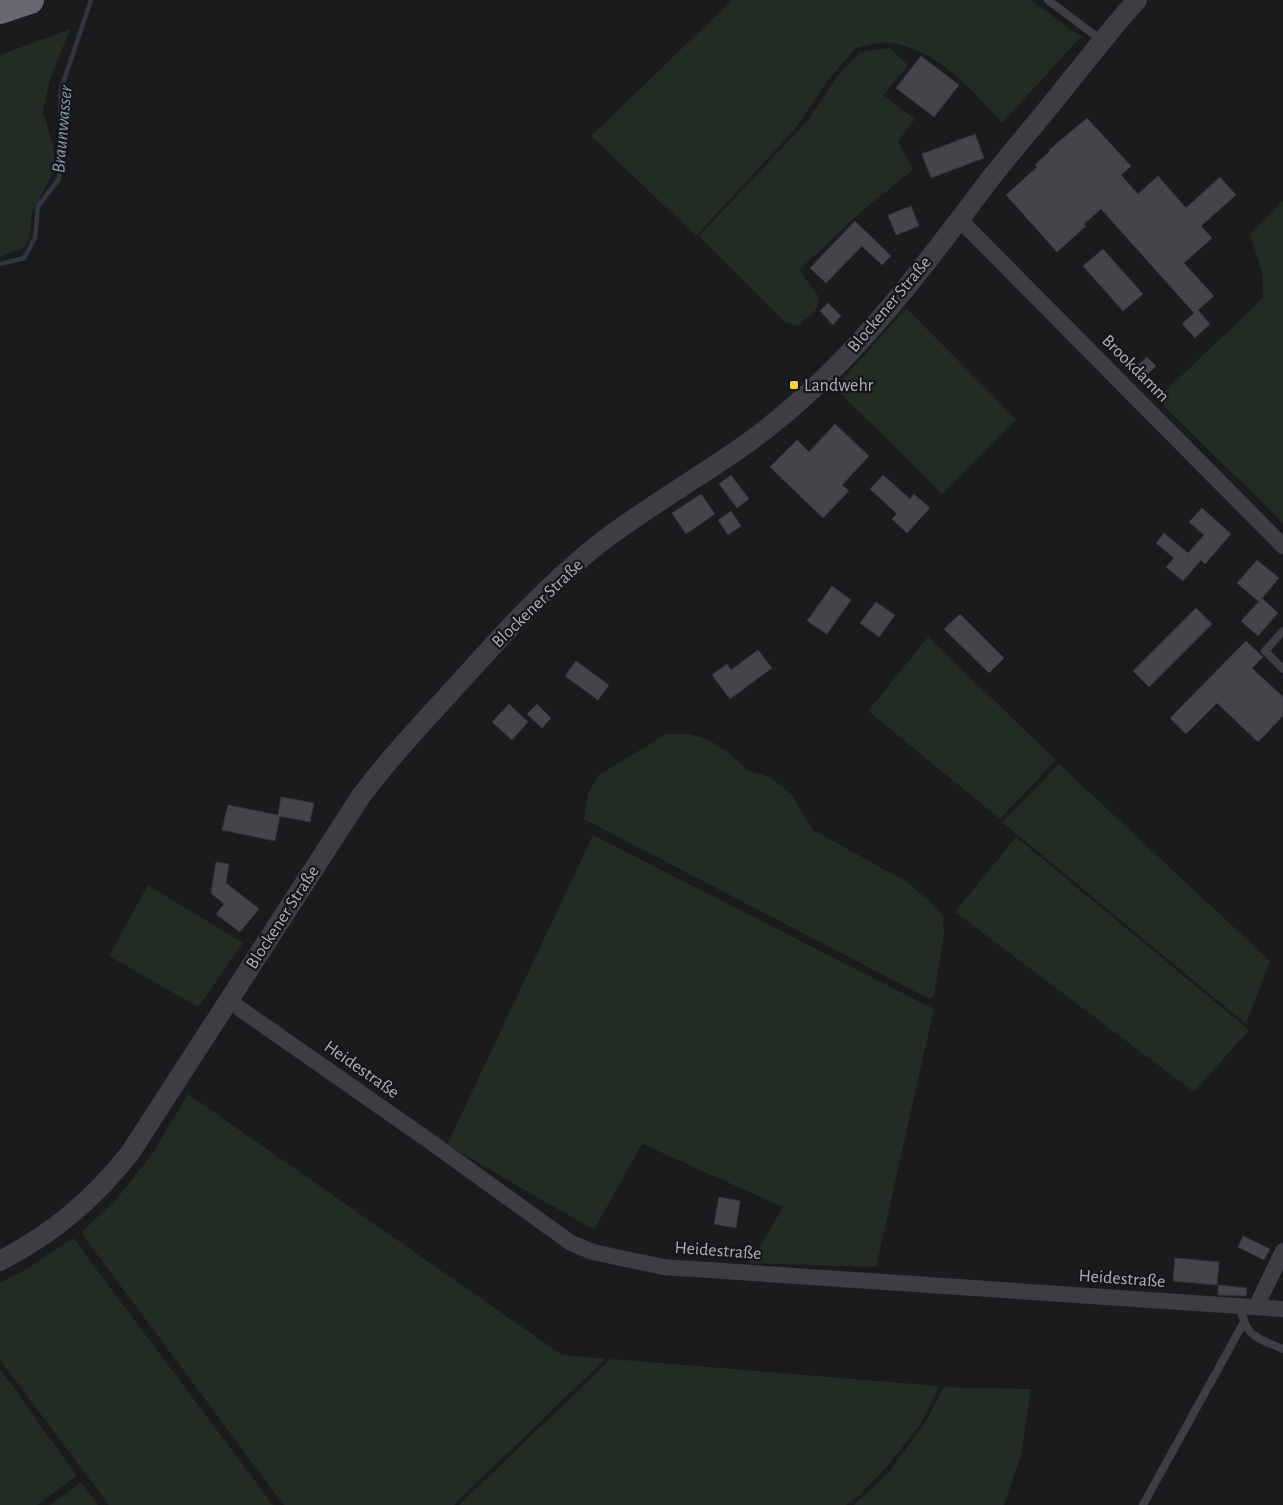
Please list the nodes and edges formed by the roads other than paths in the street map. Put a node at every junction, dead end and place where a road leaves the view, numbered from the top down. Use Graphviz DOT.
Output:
graph roads {
  1 [pos="30,0"];
  2 [pos="1048,0"];
  3 [pos="1136,0"];
  4 [pos="0,10"];
  5 [pos="1102,42"];
  6 [pos="960,220"];
  7 [pos="1283,546"];
  8 [pos="1283,631"];
  9 [pos="1283,669"];
  10 [pos="229,1001"];
  11 [pos="1283,1251"];
  12 [pos="0,1261"];
  13 [pos="1283,1309"];
  14 [pos="1247,1312"];
  15 [pos="1283,1349"];
  16 [pos="1143,1505"];
  1 -- 4 [label="highway"];
  2 -- 5 [label="lane"];
  3 -- 5 [label="street, Blockener Straße"];
  5 -- 6 [label="street, Blockener Straße"];
  6 -- 7 [label="street, Brookdamm"];
  6 -- 10 [label="street, Blockener Straße"];
  8 -- 9 [label="lane"];
  10 -- 12 [label="street, Blockener Straße"];
  10 -- 14 [label="street, Heidestraße"];
  11 -- 14 [label="street"];
  13 -- 14 [label="street, Heidestraße"];
  14 -- 15 [label="lane"];
  14 -- 16 [label="lane"];
}
